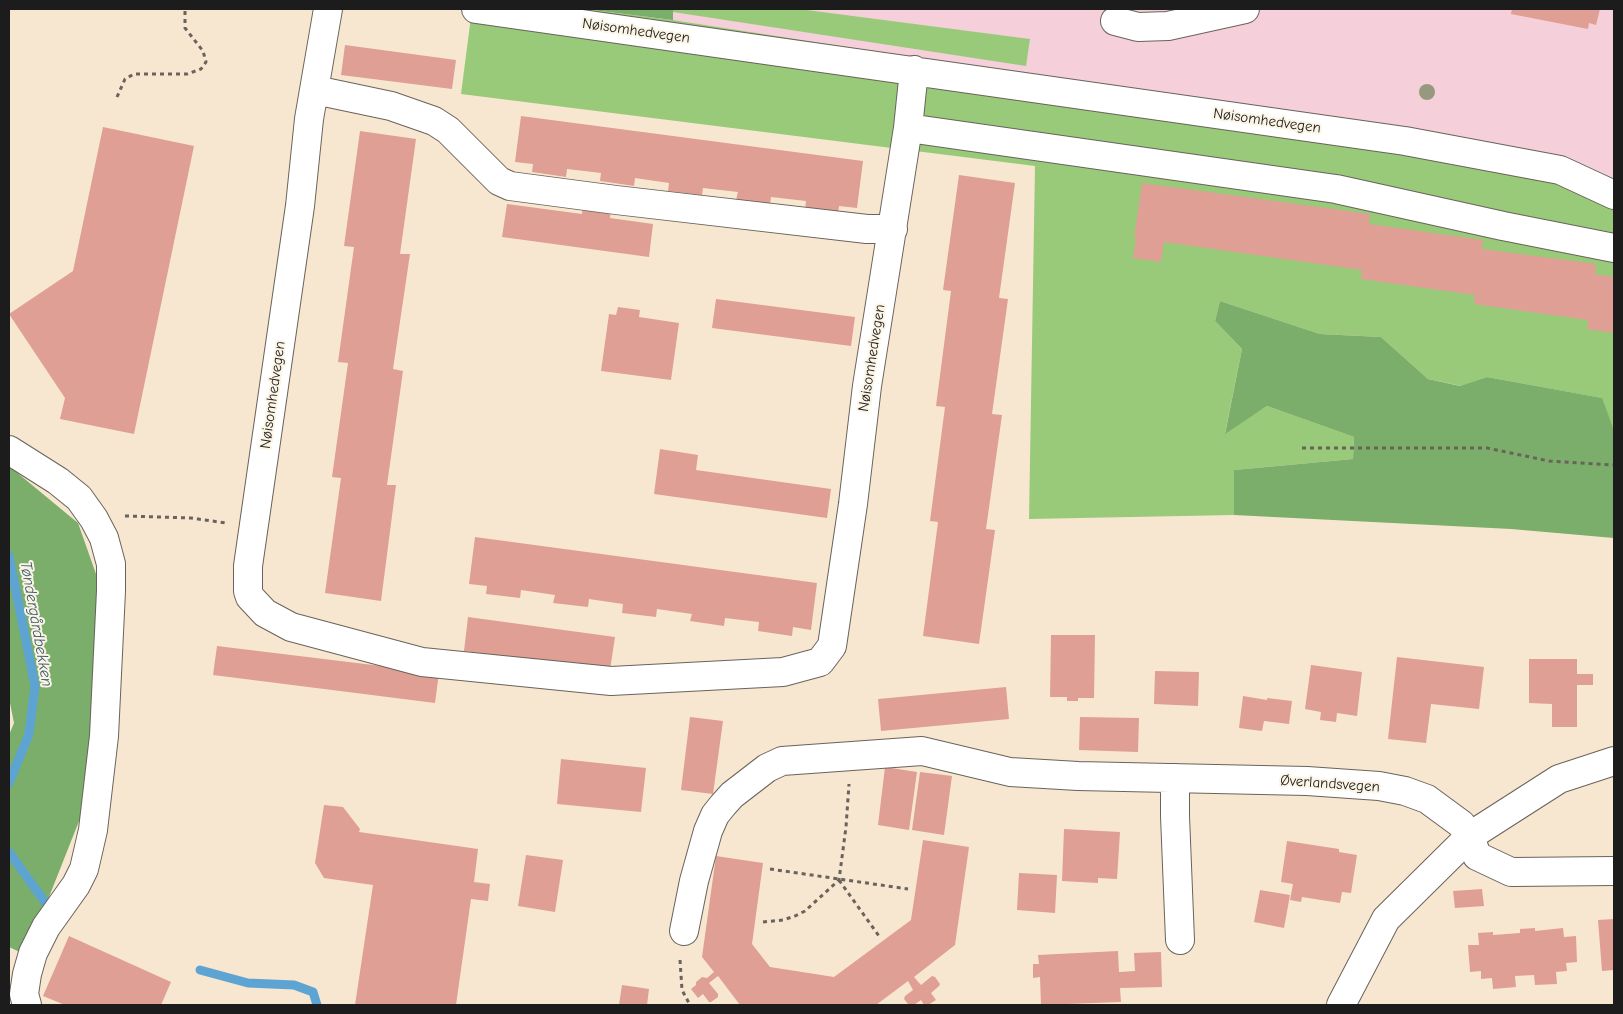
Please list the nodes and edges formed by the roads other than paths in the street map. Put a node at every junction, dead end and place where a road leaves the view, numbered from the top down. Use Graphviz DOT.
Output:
graph roads {
  1 [pos="328,9"];
  2 [pos="476,9"];
  3 [pos="1245,9"];
  4 [pos="1115,21"];
  5 [pos="914,70"];
  6 [pos="315,90"];
  7 [pos="908,128"];
  8 [pos="1614,195"];
  9 [pos="893,229"];
  10 [pos="1614,248"];
  11 [pos="9,450"];
  12 [pos="1614,761"];
  13 [pos="1175,778"];
  14 [pos="1470,836"];
  15 [pos="1614,872"];
  16 [pos="684,931"];
  17 [pos="1180,940"];
  18 [pos="27,1005"];
  19 [pos="1341,1005"];
  1 -- 6 [label="street, Nøisomhedvegen"];
  2 -- 5 [label="street, Nøisomhedvegen"];
  3 -- 4 [label="street"];
  5 -- 7 [label="street, Nøisomhedvegen"];
  5 -- 8 [label="street, Nøisomhedvegen"];
  6 -- 9 [label="street"];
  6 -- 9 [label="street, Nøisomhedvegen"];
  7 -- 9 [label="street, Nøisomhedvegen"];
  7 -- 10 [label="street"];
  11 -- 18 [label="street"];
  12 -- 14 [label="street"];
  13 -- 14 [label="street, Øverlandsvegen"];
  13 -- 16 [label="street, Øverlandsvegen"];
  13 -- 17 [label="street"];
  14 -- 15 [label="street, Øverlandsvegen"];
  14 -- 19 [label="street"];
}
